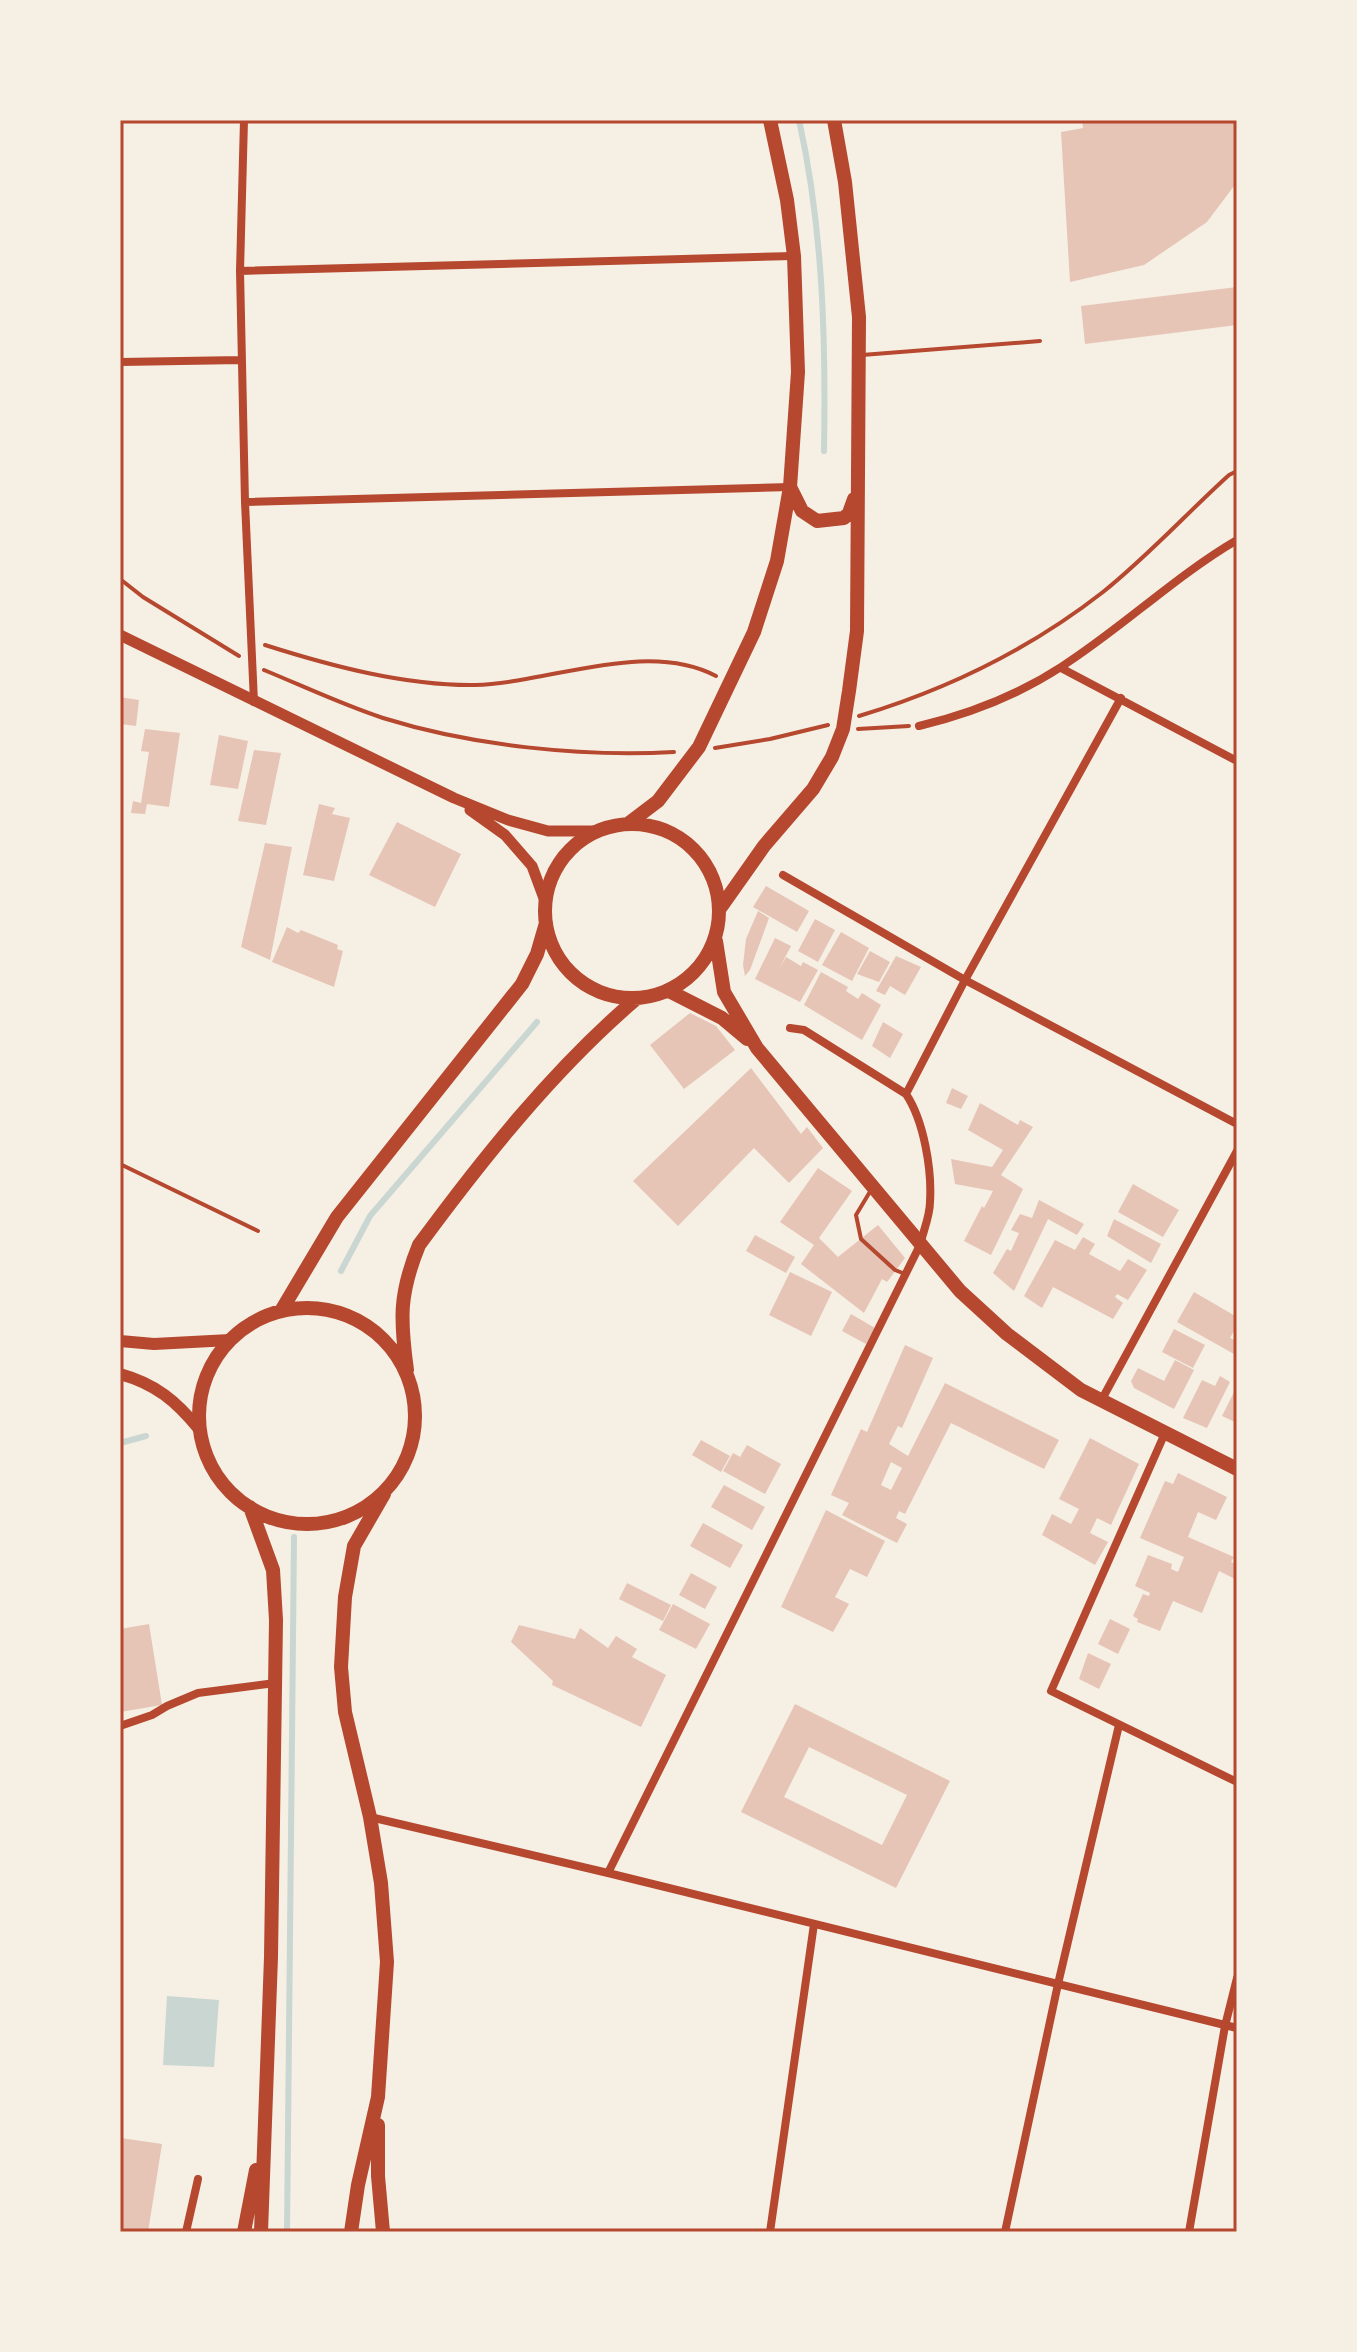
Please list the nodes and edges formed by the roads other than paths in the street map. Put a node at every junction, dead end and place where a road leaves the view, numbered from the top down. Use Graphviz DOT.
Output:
graph roads {
  1 [pos="244,120"];
  2 [pos="770,120"];
  3 [pos="834,120"];
  4 [pos="794,256"];
  5 [pos="240,271"];
  6 [pos="1040,341"];
  7 [pos="860,355"];
  8 [pos="242,360"];
  9 [pos="120,362"];
  10 [pos="859,485"];
  11 [pos="790,487"];
  12 [pos="245,502"];
  13 [pos="1237,540"];
  14 [pos="120,635"];
  15 [pos="1061,668"];
  16 [pos="1121,698"];
  17 [pos="254,702"];
  18 [pos="919,726"];
  19 [pos="1237,761"];
  20 [pos="454,798"];
  21 [pos="629,823"];
  22 [pos="596,831"];
  23 [pos="783,875"];
  24 [pos="545,901"];
  25 [pos="721,907"];
  26 [pos="546,922"];
  27 [pos="716,941"];
  28 [pos="965,980"];
  29 [pos="669,991"];
  30 [pos="636,999"];
  31 [pos="790,1028"];
  32 [pos="757,1048"];
  33 [pos="906,1094"];
  34 [pos="1237,1124"];
  35 [pos="1237,1151"];
  36 [pos="120,1164"];
  37 [pos="873,1188"];
  38 [pos="258,1231"];
  39 [pos="920,1245"];
  40 [pos="905,1275"];
  41 [pos="281,1311"];
  42 [pos="230,1340"];
  43 [pos="120,1341"];
  44 [pos="407,1371"];
  45 [pos="120,1374"];
  46 [pos="1101,1401"];
  47 [pos="199,1429"];
  48 [pos="1165,1433"];
  49 [pos="1237,1469"];
  50 [pos="384,1494"];
  51 [pos="250,1507"];
  52 [pos="275,1683"];
  53 [pos="1119,1725"];
  54 [pos="120,1726"];
  55 [pos="1237,1782"];
  56 [pos="370,1817"];
  57 [pos="608,1873"];
  58 [pos="814,1924"];
  59 [pos="1237,1978"];
  60 [pos="1058,1984"];
  61 [pos="1225,2026"];
  62 [pos="1237,2028"];
  63 [pos="378,2097"];
  64 [pos="264,2126"];
  65 [pos="198,2179"];
  66 [pos="186,2232"];
  67 [pos="244,2232"];
  68 [pos="261,2232"];
  69 [pos="351,2232"];
  70 [pos="383,2232"];
  71 [pos="770,2232"];
  72 [pos="1005,2232"];
  73 [pos="1189,2232"];
  1 -- 5 [label="street"];
  2 -- 4 [label="main road"];
  3 -- 7 [label="main road"];
  4 -- 5 [label="street"];
  4 -- 11 [label="main road"];
  5 -- 8 [label="street"];
  6 -- 7 [label="lane"];
  7 -- 10 [label="main road"];
  8 -- 9 [label="street"];
  8 -- 12 [label="street"];
  10 -- 11 [label="main road"];
  10 -- 25 [label="main road"];
  11 -- 12 [label="street"];
  11 -- 21 [label="main road"];
  12 -- 17 [label="street"];
  13 -- 15 [label="street"];
  14 -- 17 [label="street"];
  15 -- 16 [label="street"];
  15 -- 18 [label="street"];
  16 -- 19 [label="street"];
  16 -- 28 [label="street"];
  17 -- 20 [label="street"];
  20 -- 22 [label="street"];
  20 -- 24 [label="street"];
  21 -- 22 [label="main road"];
  21 -- 25 [label="main road"];
  22 -- 24 [label="main road"];
  23 -- 28 [label="street"];
  24 -- 26 [label="main road"];
  25 -- 27 [label="main road"];
  26 -- 30 [label="main road"];
  26 -- 41 [label="main road"];
  27 -- 29 [label="main road"];
  27 -- 32 [label="main road"];
  28 -- 33 [label="street"];
  28 -- 34 [label="street"];
  29 -- 30 [label="main road"];
  29 -- 32 [label="main road"];
  30 -- 44 [label="main road"];
  31 -- 33 [label="street"];
  32 -- 37 [label="main road"];
  33 -- 39 [label="street"];
  35 -- 46 [label="street"];
  36 -- 38 [label="lane"];
  37 -- 39 [label="main road"];
  37 -- 40 [label="lane"];
  39 -- 40 [label="street"];
  39 -- 46 [label="main road"];
  40 -- 57 [label="street"];
  41 -- 42 [label="main road"];
  41 -- 44 [label="main road"];
  42 -- 43 [label="main road"];
  42 -- 47 [label="main road"];
  44 -- 50 [label="main road"];
  45 -- 47 [label="main road"];
  46 -- 48 [label="main road"];
  47 -- 51 [label="main road"];
  48 -- 49 [label="main road"];
  48 -- 53 [label="street"];
  50 -- 51 [label="main road"];
  50 -- 56 [label="main road"];
  51 -- 52 [label="main road"];
  52 -- 54 [label="street"];
  52 -- 64 [label="main road"];
  53 -- 55 [label="street"];
  53 -- 60 [label="street"];
  56 -- 57 [label="street"];
  56 -- 63 [label="main road"];
  57 -- 58 [label="street"];
  58 -- 60 [label="street"];
  58 -- 71 [label="street"];
  59 -- 61 [label="street"];
  60 -- 61 [label="street"];
  60 -- 72 [label="street"];
  61 -- 62 [label="street"];
  61 -- 73 [label="street"];
  63 -- 69 [label="main road"];
  63 -- 70 [label="main road"];
  64 -- 67 [label="main road"];
  64 -- 68 [label="main road"];
  65 -- 66 [label="street"];
}
